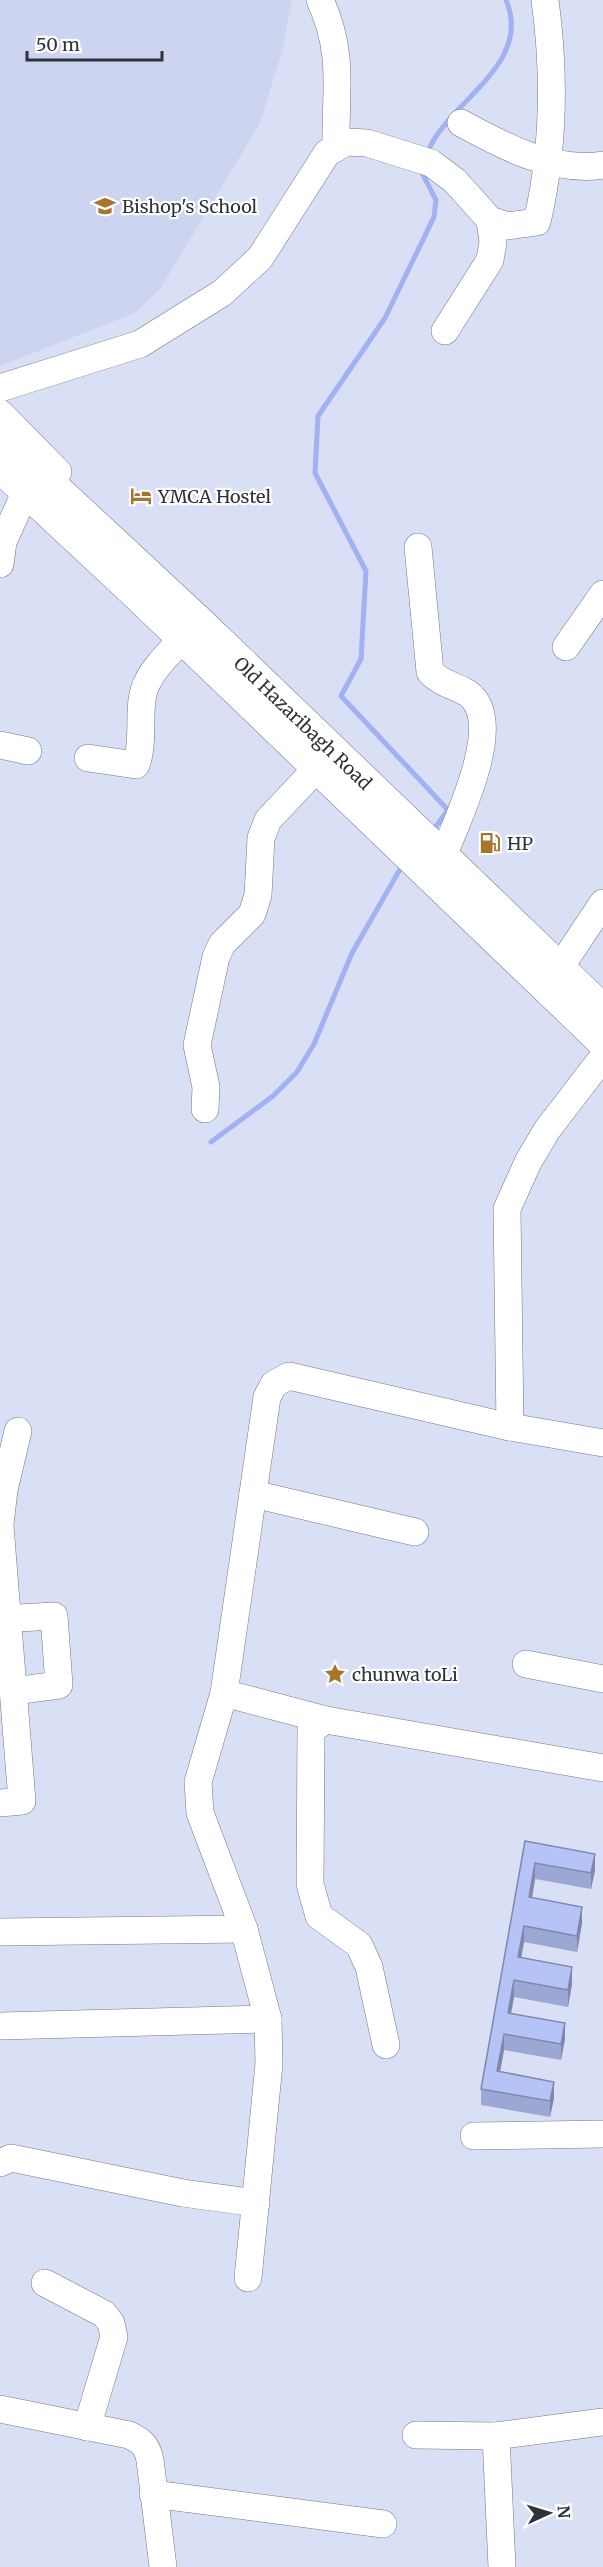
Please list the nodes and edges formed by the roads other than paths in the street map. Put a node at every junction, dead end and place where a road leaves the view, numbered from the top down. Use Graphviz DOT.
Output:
graph roads {
  1 [pos="320,0"];
  2 [pos="545,0"];
  3 [pos="461,123"];
  4 [pos="336,147"];
  5 [pos="547,161"];
  6 [pos="603,165"];
  7 [pos="490,219"];
  8 [pos="445,331"];
  9 [pos="0,388"];
  10 [pos="0,413"];
  11 [pos="0,438"];
  12 [pos="0,455"];
  13 [pos="0,470"];
  14 [pos="24,495"];
  15 [pos="418,547"];
  16 [pos="0,564"];
  17 [pos="603,594"];
  18 [pos="181,640"];
  19 [pos="566,647"];
  20 [pos="0,745"];
  21 [pos="28,751"];
  22 [pos="88,758"];
  23 [pos="316,769"];
  24 [pos="423,845"];
  25 [pos="603,903"];
  26 [pos="565,960"];
  27 [pos="603,997"];
  28 [pos="603,1011"];
  29 [pos="603,1028"];
  30 [pos="603,1045"];
  31 [pos="603,1057"];
  32 [pos="205,1109"];
  33 [pos="510,1427"];
  34 [pos="18,1431"];
  35 [pos="603,1443"];
  36 [pos="253,1494"];
  37 [pos="0,1525"];
  38 [pos="415,1532"];
  39 [pos="4,1618"];
  40 [pos="526,1664"];
  41 [pos="603,1679"];
  42 [pos="14,1691"];
  43 [pos="224,1693"];
  44 [pos="326,1720"];
  45 [pos="603,1768"];
  46 [pos="0,1803"];
  47 [pos="244,1929"];
  48 [pos="0,1932"];
  49 [pos="268,2019"];
  50 [pos="0,2026"];
  51 [pos="386,2045"];
  52 [pos="603,2134"];
  53 [pos="474,2136"];
  54 [pos="0,2163"];
  55 [pos="256,2203"];
  56 [pos="248,2278"];
  57 [pos="45,2283"];
  58 [pos="0,2409"];
  59 [pos="603,2422"];
  60 [pos="87,2427"];
  61 [pos="416,2435"];
  62 [pos="496,2436"];
  63 [pos="153,2494"];
  64 [pos="383,2524"];
  65 [pos="163,2567"];
  66 [pos="501,2567"];
  1 -- 4 [label="street"];
  2 -- 5 [label="street"];
  3 -- 5 [label="street"];
  4 -- 7 [label="street"];
  4 -- 9 [label="street"];
  5 -- 6 [label="street"];
  5 -- 7 [label="street"];
  7 -- 8 [label="street"];
  10 -- 24 [label="street"];
  11 -- 24 [label="main road, Old Hazaribagh Road"];
  12 -- 24 [label="main road, Old Hazaribagh Road"];
  13 -- 14 [label="street"];
  14 -- 16 [label="street"];
  14 -- 18 [label="street"];
  15 -- 24 [label="street"];
  17 -- 19 [label="street"];
  18 -- 22 [label="street"];
  18 -- 23 [label="street"];
  20 -- 21 [label="street"];
  23 -- 24 [label="street"];
  23 -- 32 [label="street"];
  24 -- 26 [label="street"];
  24 -- 28 [label="main road, Old Hazaribagh Road"];
  24 -- 29 [label="main road, Old Hazaribagh Road"];
  24 -- 30 [label="street"];
  25 -- 26 [label="street"];
  26 -- 27 [label="street"];
  31 -- 33 [label="street"];
  33 -- 35 [label="street"];
  33 -- 36 [label="street"];
  34 -- 37 [label="street"];
  36 -- 38 [label="street"];
  36 -- 43 [label="street"];
  37 -- 39 [label="street"];
  39 -- 42 [label="street"];
  39 -- 42 [label="street"];
  40 -- 41 [label="street"];
  42 -- 46 [label="street"];
  43 -- 44 [label="street"];
  43 -- 47 [label="street"];
  44 -- 45 [label="street"];
  44 -- 51 [label="street"];
  47 -- 48 [label="street"];
  47 -- 49 [label="street"];
  49 -- 50 [label="street"];
  49 -- 55 [label="street"];
  52 -- 53 [label="street"];
  54 -- 55 [label="street"];
  55 -- 56 [label="street"];
  57 -- 60 [label="street"];
  58 -- 60 [label="street"];
  59 -- 62 [label="street"];
  60 -- 63 [label="street"];
  61 -- 62 [label="street"];
  62 -- 66 [label="street"];
  63 -- 64 [label="street"];
  63 -- 65 [label="street"];
}
